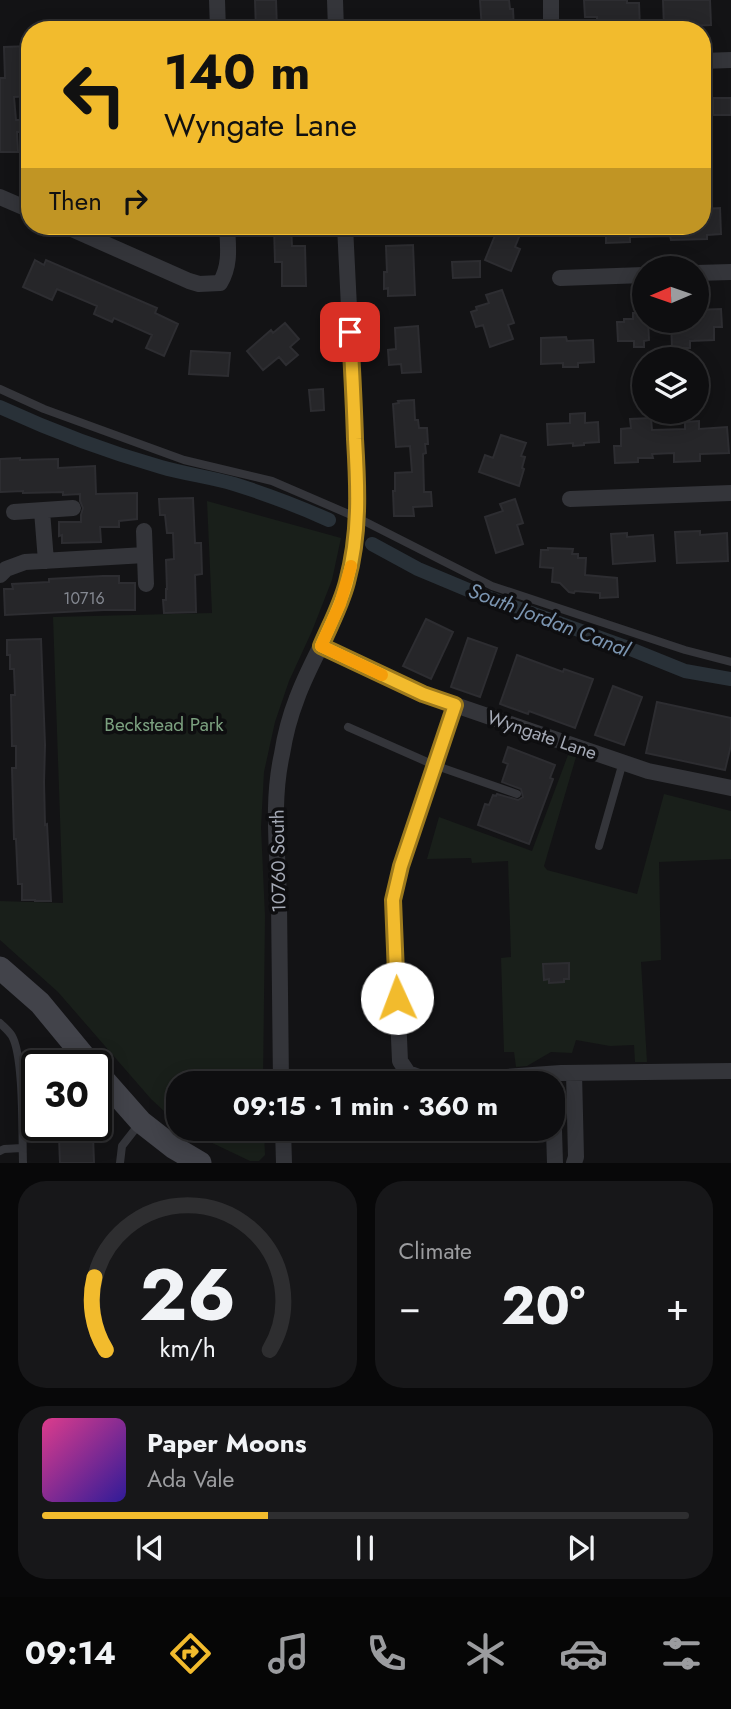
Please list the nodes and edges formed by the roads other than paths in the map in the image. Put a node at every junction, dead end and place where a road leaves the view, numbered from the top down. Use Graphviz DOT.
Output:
graph roads {
  1 [pos="217,0"];
  2 [pos="335,0"];
  3 [pos="551,0"];
  4 [pos="218,21"];
  5 [pos="336,21"];
  6 [pos="551,21"];
  7 [pos="731,60"];
  8 [pos="711,61"];
  9 [pos="0,197"];
  10 [pos="21,206"];
  11 [pos="85,235"];
  12 [pos="227,235"];
  13 [pos="345,235"];
  14 [pos="731,272"];
  15 [pos="709,273"];
  16 [pos="632,275"];
  17 [pos="560,278"];
  18 [pos="0,389"];
  19 [pos="731,493"];
  20 [pos="570,499"];
  21 [pos="73,508"];
  22 [pos="42,511"];
  23 [pos="14,512"];
  24 [pos="358,518"];
  25 [pos="144,531"];
  26 [pos="145,555"];
  27 [pos="46,561"];
  28 [pos="0,575"];
  29 [pos="146,584"];
  30 [pos="321,646"];
  31 [pos="731,662"];
  32 [pos="455,705"];
  33 [pos="348,727"];
  34 [pos="623,762"];
  35 [pos="435,765"];
  36 [pos="731,788"];
  37 [pos="517,794"];
  38 [pos="599,846"];
  39 [pos="0,968"];
  40 [pos="0,1024"];
  41 [pos="79,1050"];
  42 [pos="281,1071"];
  43 [pos="407,1071"];
  44 [pos="731,1071"];
  45 [pos="574,1073"];
  46 [pos="565,1075"];
  47 [pos="112,1089"];
  48 [pos="141,1122"];
  49 [pos="283,1141"];
  50 [pos="554,1141"];
  51 [pos="22,1148"];
  52 [pos="0,1151"];
  53 [pos="23,1163"];
  54 [pos="120,1163"];
  55 [pos="200,1163"];
  56 [pos="284,1163"];
  57 [pos="555,1163"];
  58 [pos="574,1163"];
  1 -- 4 [label="street"];
  2 -- 5 [label="street"];
  3 -- 6 [label="street"];
  7 -- 8 [label="street"];
  9 -- 10 [label="street"];
  11 -- 12 [label="street"];
  13 -- 24 [label="street, 10760 South"];
  14 -- 15 [label="street"];
  16 -- 17 [label="street"];
  18 -- 24 [label="lane"];
  19 -- 20 [label="street"];
  21 -- 22 [label="street"];
  22 -- 23 [label="street"];
  22 -- 27 [label="street"];
  24 -- 30 [label="street, 10760 South"];
  24 -- 31 [label="lane"];
  25 -- 26 [label="street"];
  26 -- 27 [label="street"];
  26 -- 29 [label="street"];
  27 -- 28 [label="street"];
  30 -- 32 [label="street, Wyngate Lane"];
  30 -- 42 [label="street, 10760 South"];
  32 -- 34 [label="street, Wyngate Lane"];
  32 -- 35 [label="street"];
  33 -- 35 [label="lane"];
  34 -- 36 [label="street, Wyngate Lane"];
  34 -- 38 [label="lane"];
  35 -- 37 [label="lane"];
  35 -- 43 [label="street"];
  39 -- 41 [label="street"];
  40 -- 51 [label="lane"];
  44 -- 45 [label="street"];
  45 -- 46 [label="street"];
  45 -- 58 [label="street"];
  47 -- 48 [label="street"];
  48 -- 54 [label="lane"];
  48 -- 55 [label="street"];
  49 -- 56 [label="street"];
  50 -- 57 [label="street"];
  51 -- 52 [label="lane"];
  51 -- 53 [label="lane"];
}
